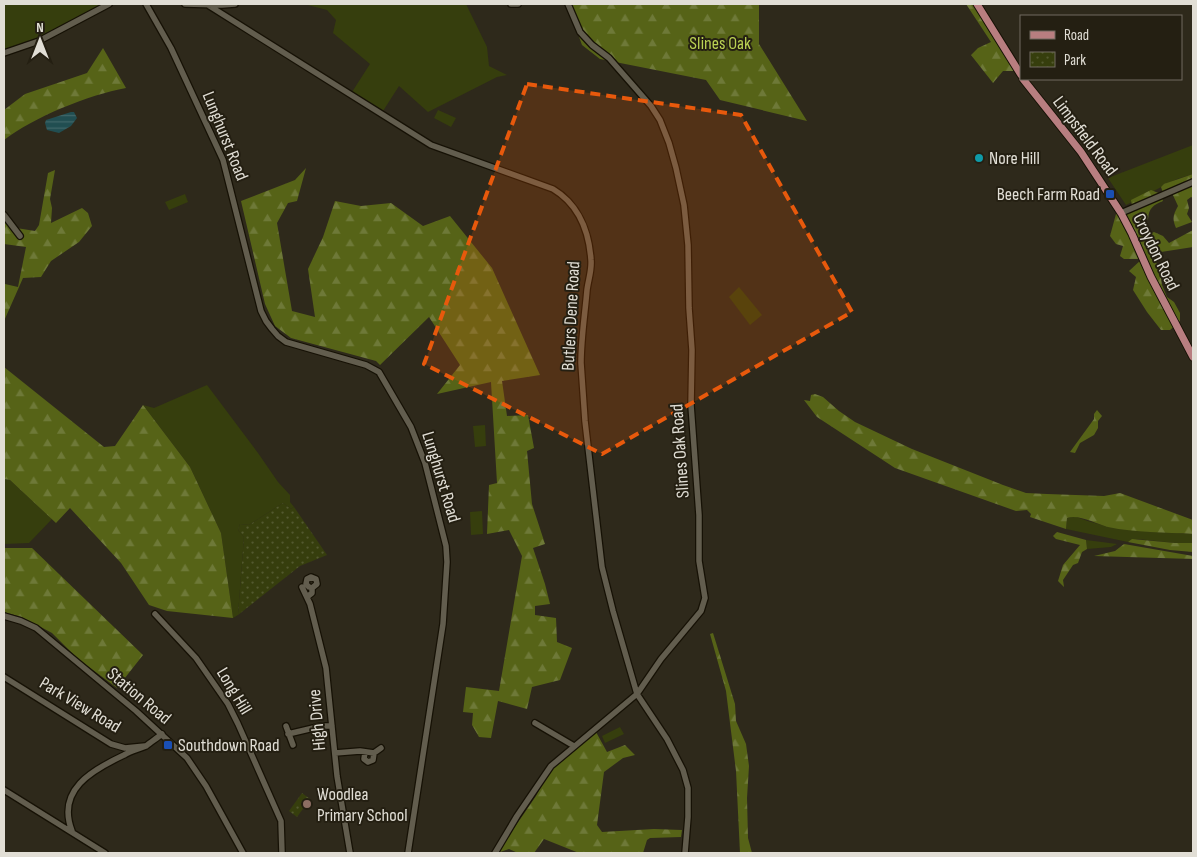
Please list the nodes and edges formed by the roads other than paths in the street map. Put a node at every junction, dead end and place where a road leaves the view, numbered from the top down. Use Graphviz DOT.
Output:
graph roads {
  1 [pos="109,4"];
  2 [pos="146,4"];
  3 [pos="185,4"];
  4 [pos="234,4"];
  5 [pos="511,4"];
  6 [pos="518,4"];
  7 [pos="568,4"];
  8 [pos="978,4"];
  9 [pos="208,5"];
  10 [pos="4,53"];
  11 [pos="1020,72"];
  12 [pos="1024,80"];
  13 [pos="1193,182"];
  14 [pos="1121,213"];
  15 [pos="4,215"];
  16 [pos="20,236"];
  17 [pos="1193,357"];
  18 [pos="302,588"];
  19 [pos="312,588"];
  20 [pos="307,597"];
  21 [pos="155,614"];
  22 [pos="4,616"];
  23 [pos="4,676"];
  24 [pos="637,694"];
  25 [pos="535,723"];
  26 [pos="286,726"];
  27 [pos="332,726"];
  28 [pos="162,734"];
  29 [pos="288,734"];
  30 [pos="293,745"];
  31 [pos="145,746"];
  32 [pos="574,746"];
  33 [pos="381,748"];
  34 [pos="365,752"];
  35 [pos="335,753"];
  36 [pos="374,753"];
  37 [pos="4,790"];
  38 [pos="72,831"];
  39 [pos="105,853"];
  40 [pos="243,853"];
  41 [pos="282,853"];
  42 [pos="350,853"];
  43 [pos="408,853"];
  44 [pos="495,853"];
  45 [pos="685,853"];
  1 -- 10 [label="street"];
  2 -- 43 [label="street, Lunghurst Road"];
  3 -- 9 [label="street"];
  4 -- 9 [label="street"];
  5 -- 6 [label="street"];
  7 -- 24 [label="street, Slines Oak Road"];
  8 -- 11 [label="main road"];
  9 -- 24 [label="street, Butlers Dene Road"];
  12 -- 14 [label="main road, Limpsfield Road"];
  13 -- 14 [label="street"];
  14 -- 17 [label="main road, Croydon Road"];
  15 -- 16 [label="street"];
  18 -- 20 [label="street, High Drive"];
  19 -- 20 [label="street"];
  20 -- 27 [label="street, High Drive"];
  21 -- 41 [label="street, Long Hill"];
  22 -- 28 [label="street, Station Road"];
  23 -- 31 [label="street, Park View Road"];
  24 -- 32 [label="street, Slines Oak Road"];
  24 -- 45 [label="street, Butlers Dene Road"];
  25 -- 32 [label="street"];
  26 -- 29 [label="street"];
  27 -- 29 [label="street"];
  27 -- 35 [label="street, High Drive"];
  28 -- 31 [label="street"];
  28 -- 40 [label="street, Station Road"];
  29 -- 30 [label="street"];
  31 -- 38 [label="street"];
  32 -- 44 [label="street, Slines Oak Road"];
  33 -- 36 [label="street"];
  34 -- 35 [label="street"];
  34 -- 36 [label="street"];
  34 -- 36 [label="street"];
  35 -- 42 [label="street, High Drive"];
  37 -- 38 [label="street"];
  38 -- 39 [label="street"];
}
